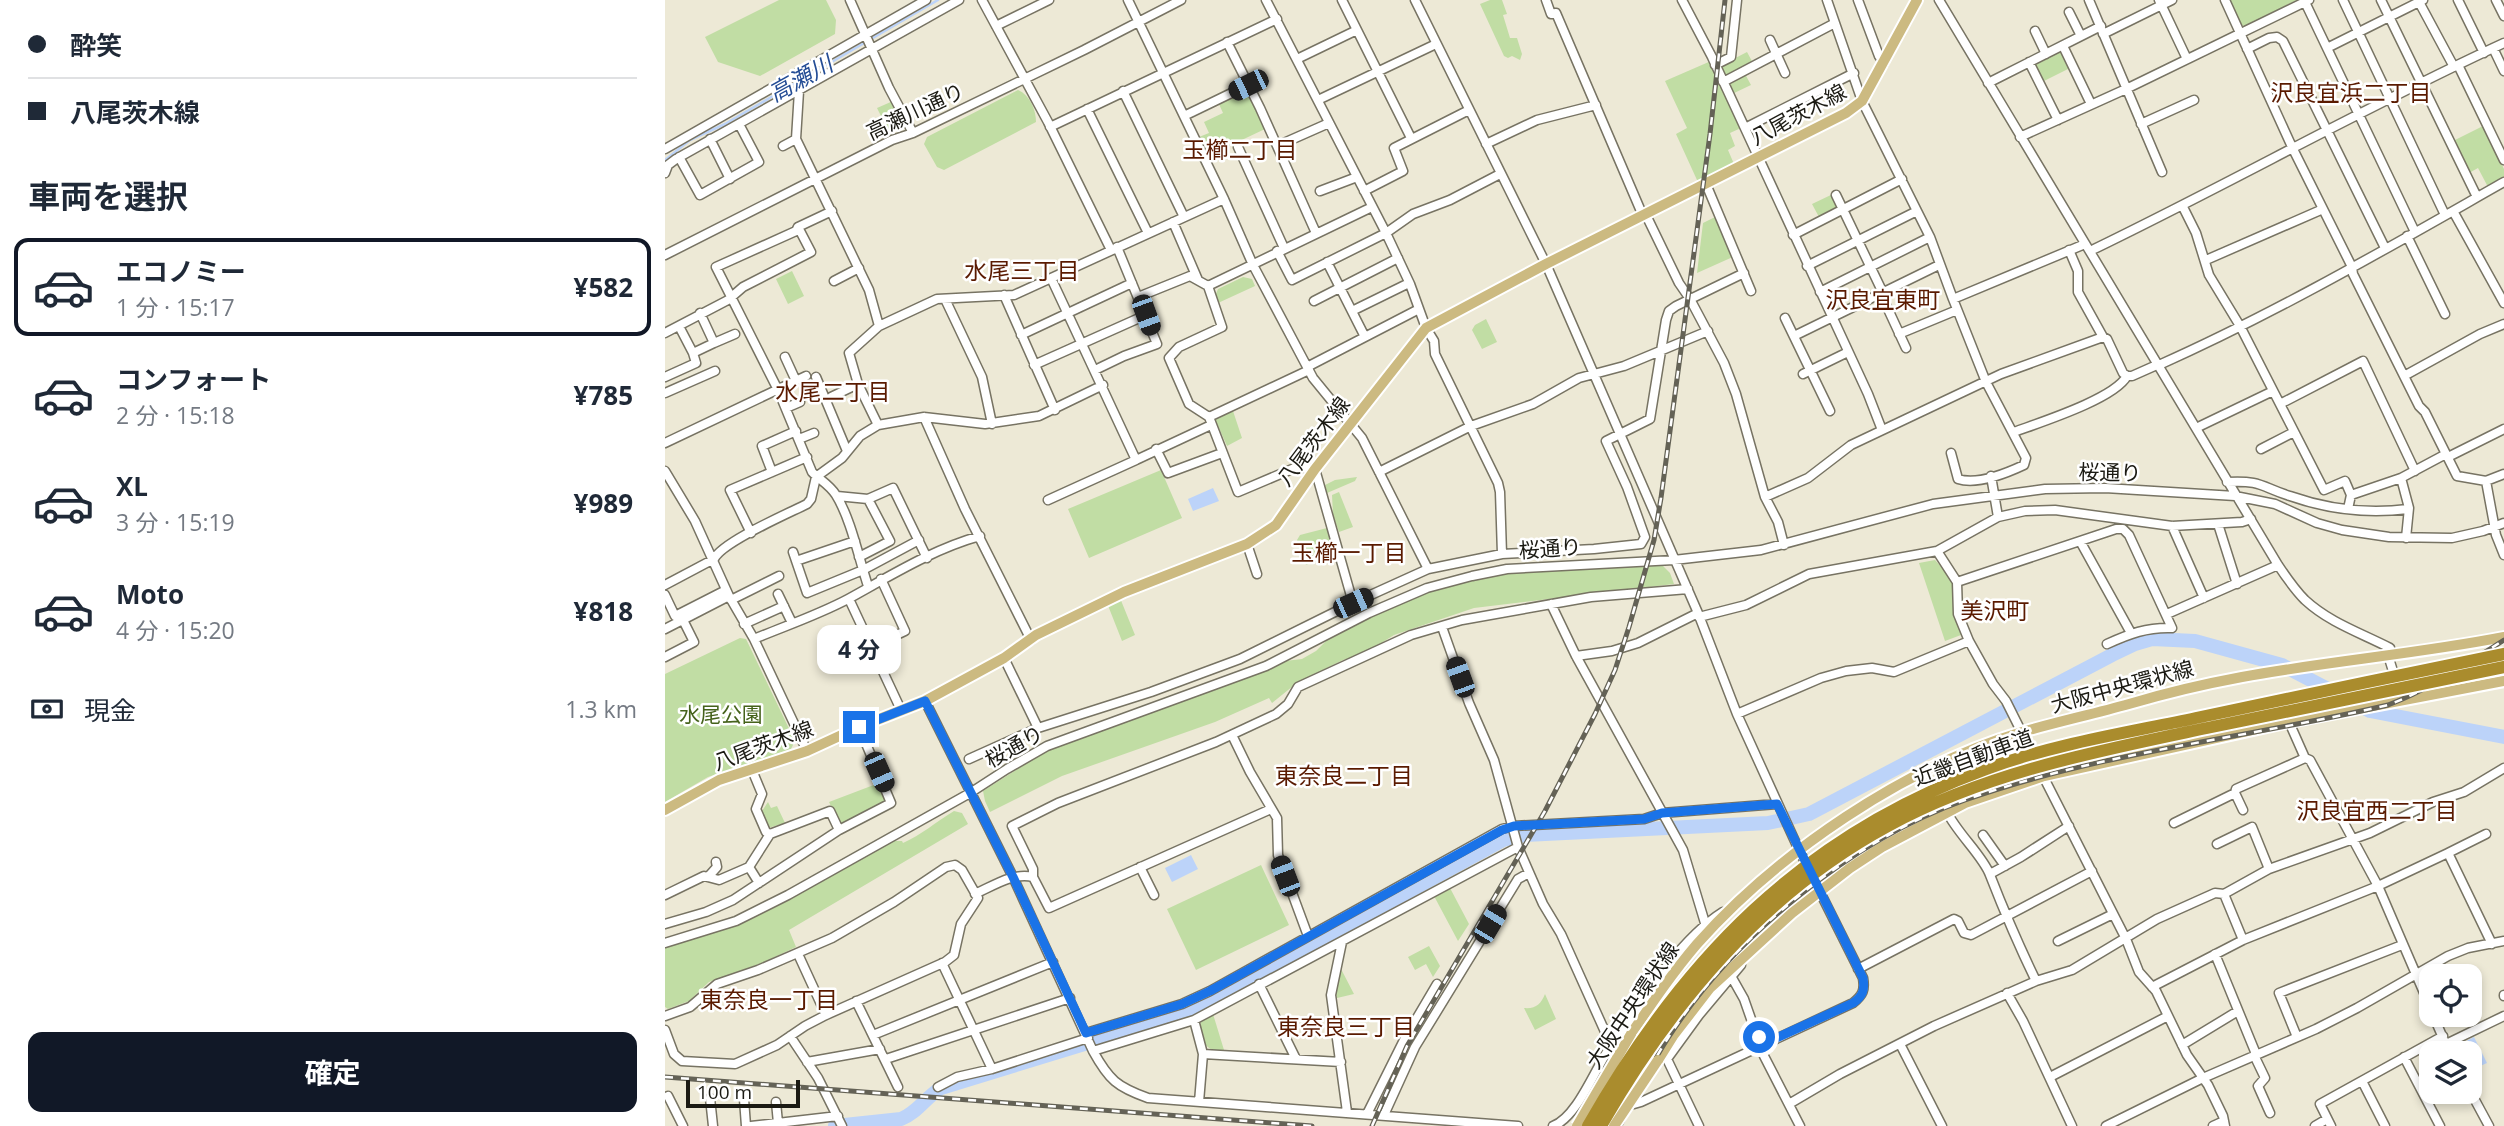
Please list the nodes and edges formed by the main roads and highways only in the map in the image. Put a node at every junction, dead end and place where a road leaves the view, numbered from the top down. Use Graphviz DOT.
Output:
graph roads {
  1 [pos="1917,0"];
  2 [pos="2504,637"];
  3 [pos="2504,654"];
  4 [pos="2504,667"];
  5 [pos="2504,681"];
  6 [pos="665,810"];
  7 [pos="1577,1126"];
  8 [pos="1588,1126"];
  9 [pos="1601,1126"];
  10 [pos="1614,1126"];
  1 -- 6 [label="main road, 八尾茨木線"];
  2 -- 7 [label="main road, 大阪中央環状線, bridge"];
  3 -- 8 [label="highway, 近畿自動車道, bridge"];
  4 -- 9 [label="highway, 近畿自動車道, bridge"];
  5 -- 10 [label="main road, bridge"];
}
